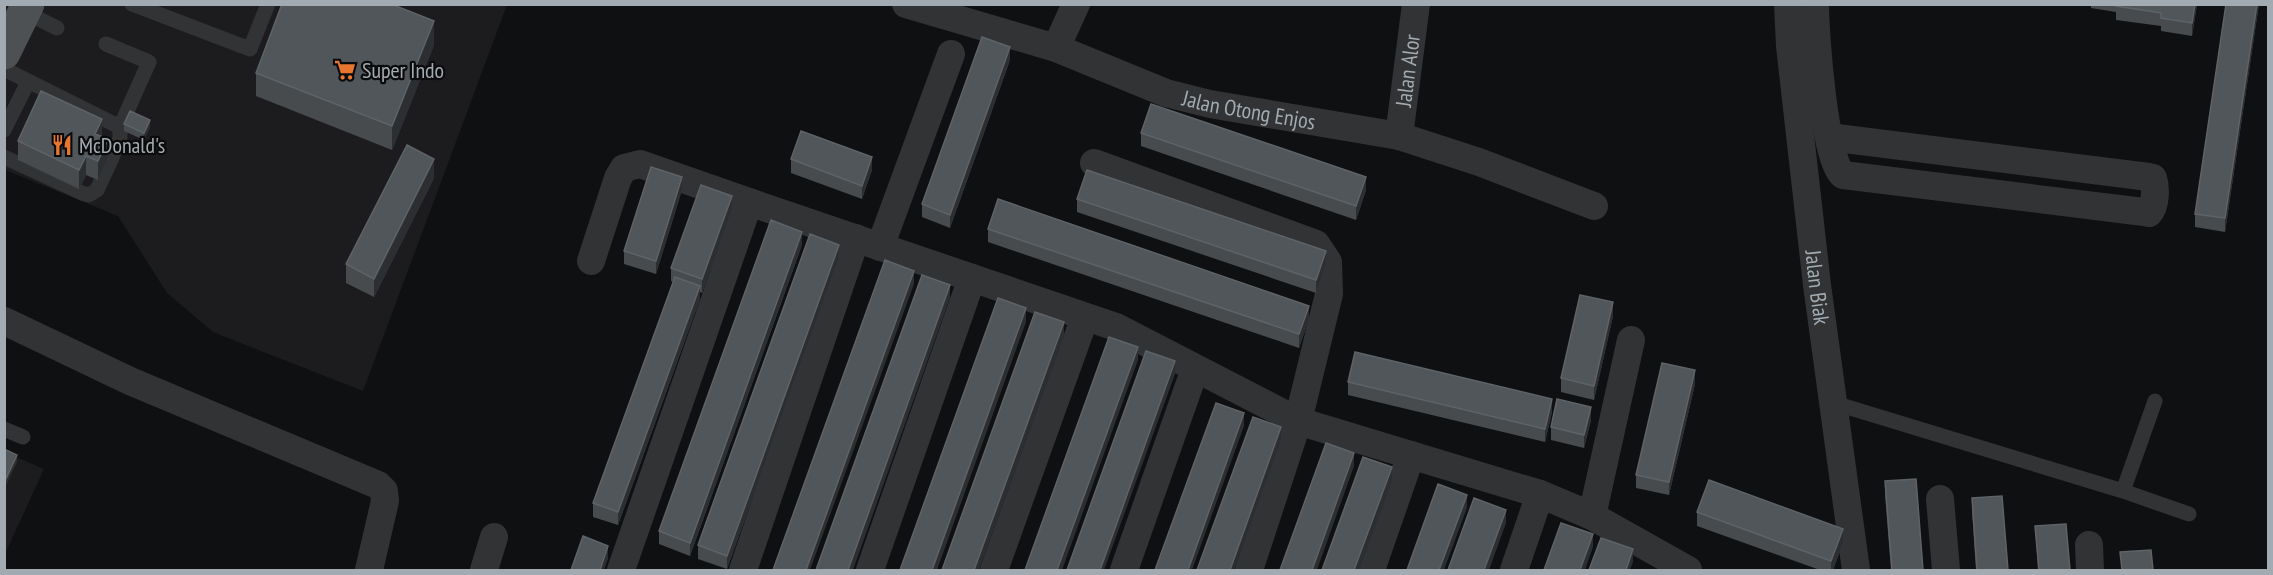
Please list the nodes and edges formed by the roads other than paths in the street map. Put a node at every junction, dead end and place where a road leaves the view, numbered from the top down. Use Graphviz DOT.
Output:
graph roads {
  1 [pos="132,4"];
  2 [pos="268,4"];
  3 [pos="906,4"];
  4 [pos="1076,4"];
  5 [pos="1416,4"];
  6 [pos="1788,4"];
  7 [pos="1815,4"];
  8 [pos="26,8"];
  9 [pos="57,28"];
  10 [pos="106,44"];
  11 [pos="1056,48"];
  12 [pos="4,53"];
  13 [pos="951,54"];
  14 [pos="4,69"];
  15 [pos="28,82"];
  16 [pos="120,127"];
  17 [pos="4,130"];
  18 [pos="1399,136"];
  19 [pos="1829,137"];
  20 [pos="4,157"];
  21 [pos="1997,159"];
  22 [pos="1094,163"];
  23 [pos="1995,194"];
  24 [pos="748,202"];
  25 [pos="1594,206"];
  26 [pos="868,242"];
  27 [pos="591,261"];
  28 [pos="972,278"];
  29 [pos="1085,317"];
  30 [pos="4,321"];
  31 [pos="1631,340"];
  32 [pos="1195,369"];
  33 [pos="2155,402"];
  34 [pos="1834,403"];
  35 [pos="1298,422"];
  36 [pos="4,429"];
  37 [pos="23,437"];
  38 [pos="1411,455"];
  39 [pos="2123,491"];
  40 [pos="1540,494"];
  41 [pos="1940,499"];
  42 [pos="2189,514"];
  43 [pos="1592,516"];
  44 [pos="494,537"];
  45 [pos="1654,561"];
  46 [pos="628,568"];
  47 [pos="369,570"];
  48 [pos="484,570"];
  49 [pos="743,570"];
  50 [pos="870,570"];
  51 [pos="994,570"];
  52 [pos="1124,570"];
  53 [pos="1249,570"];
  54 [pos="1371,570"];
  55 [pos="1514,570"];
  56 [pos="1688,570"];
  57 [pos="1856,570"];
  58 [pos="1946,570"];
  1 -- 2 [label="lane"];
  3 -- 11 [label="street, Jalan Otong Enjos"];
  4 -- 11 [label="street"];
  5 -- 18 [label="street, Jalan Alor"];
  6 -- 34 [label="street, Jalan Biak"];
  7 -- 19 [label="street"];
  8 -- 9 [label="lane"];
  8 -- 12 [label="main road"];
  10 -- 16 [label="lane"];
  11 -- 18 [label="street, Jalan Otong Enjos"];
  13 -- 26 [label="street"];
  14 -- 15 [label="lane"];
  15 -- 16 [label="lane"];
  15 -- 17 [label="lane"];
  16 -- 20 [label="lane"];
  18 -- 25 [label="street, Jalan Otong Enjos"];
  19 -- 21 [label="street"];
  19 -- 23 [label="street"];
  21 -- 23 [label="street"];
  21 -- 23 [label="street"];
  22 -- 35 [label="street"];
  24 -- 26 [label="street"];
  24 -- 27 [label="street"];
  24 -- 46 [label="street"];
  26 -- 28 [label="street"];
  26 -- 49 [label="street"];
  28 -- 29 [label="street"];
  28 -- 50 [label="street"];
  29 -- 32 [label="street"];
  29 -- 51 [label="street"];
  30 -- 47 [label="street"];
  31 -- 43 [label="street"];
  32 -- 35 [label="street"];
  32 -- 52 [label="street"];
  33 -- 39 [label="lane"];
  34 -- 39 [label="lane"];
  34 -- 57 [label="street, Jalan Biak"];
  35 -- 38 [label="street"];
  35 -- 53 [label="street"];
  36 -- 37 [label="lane"];
  38 -- 40 [label="street"];
  38 -- 54 [label="street"];
  39 -- 42 [label="lane"];
  40 -- 43 [label="street"];
  40 -- 55 [label="street"];
  41 -- 58 [label="street"];
  43 -- 45 [label="street"];
  44 -- 48 [label="street"];
  45 -- 56 [label="street"];
}
